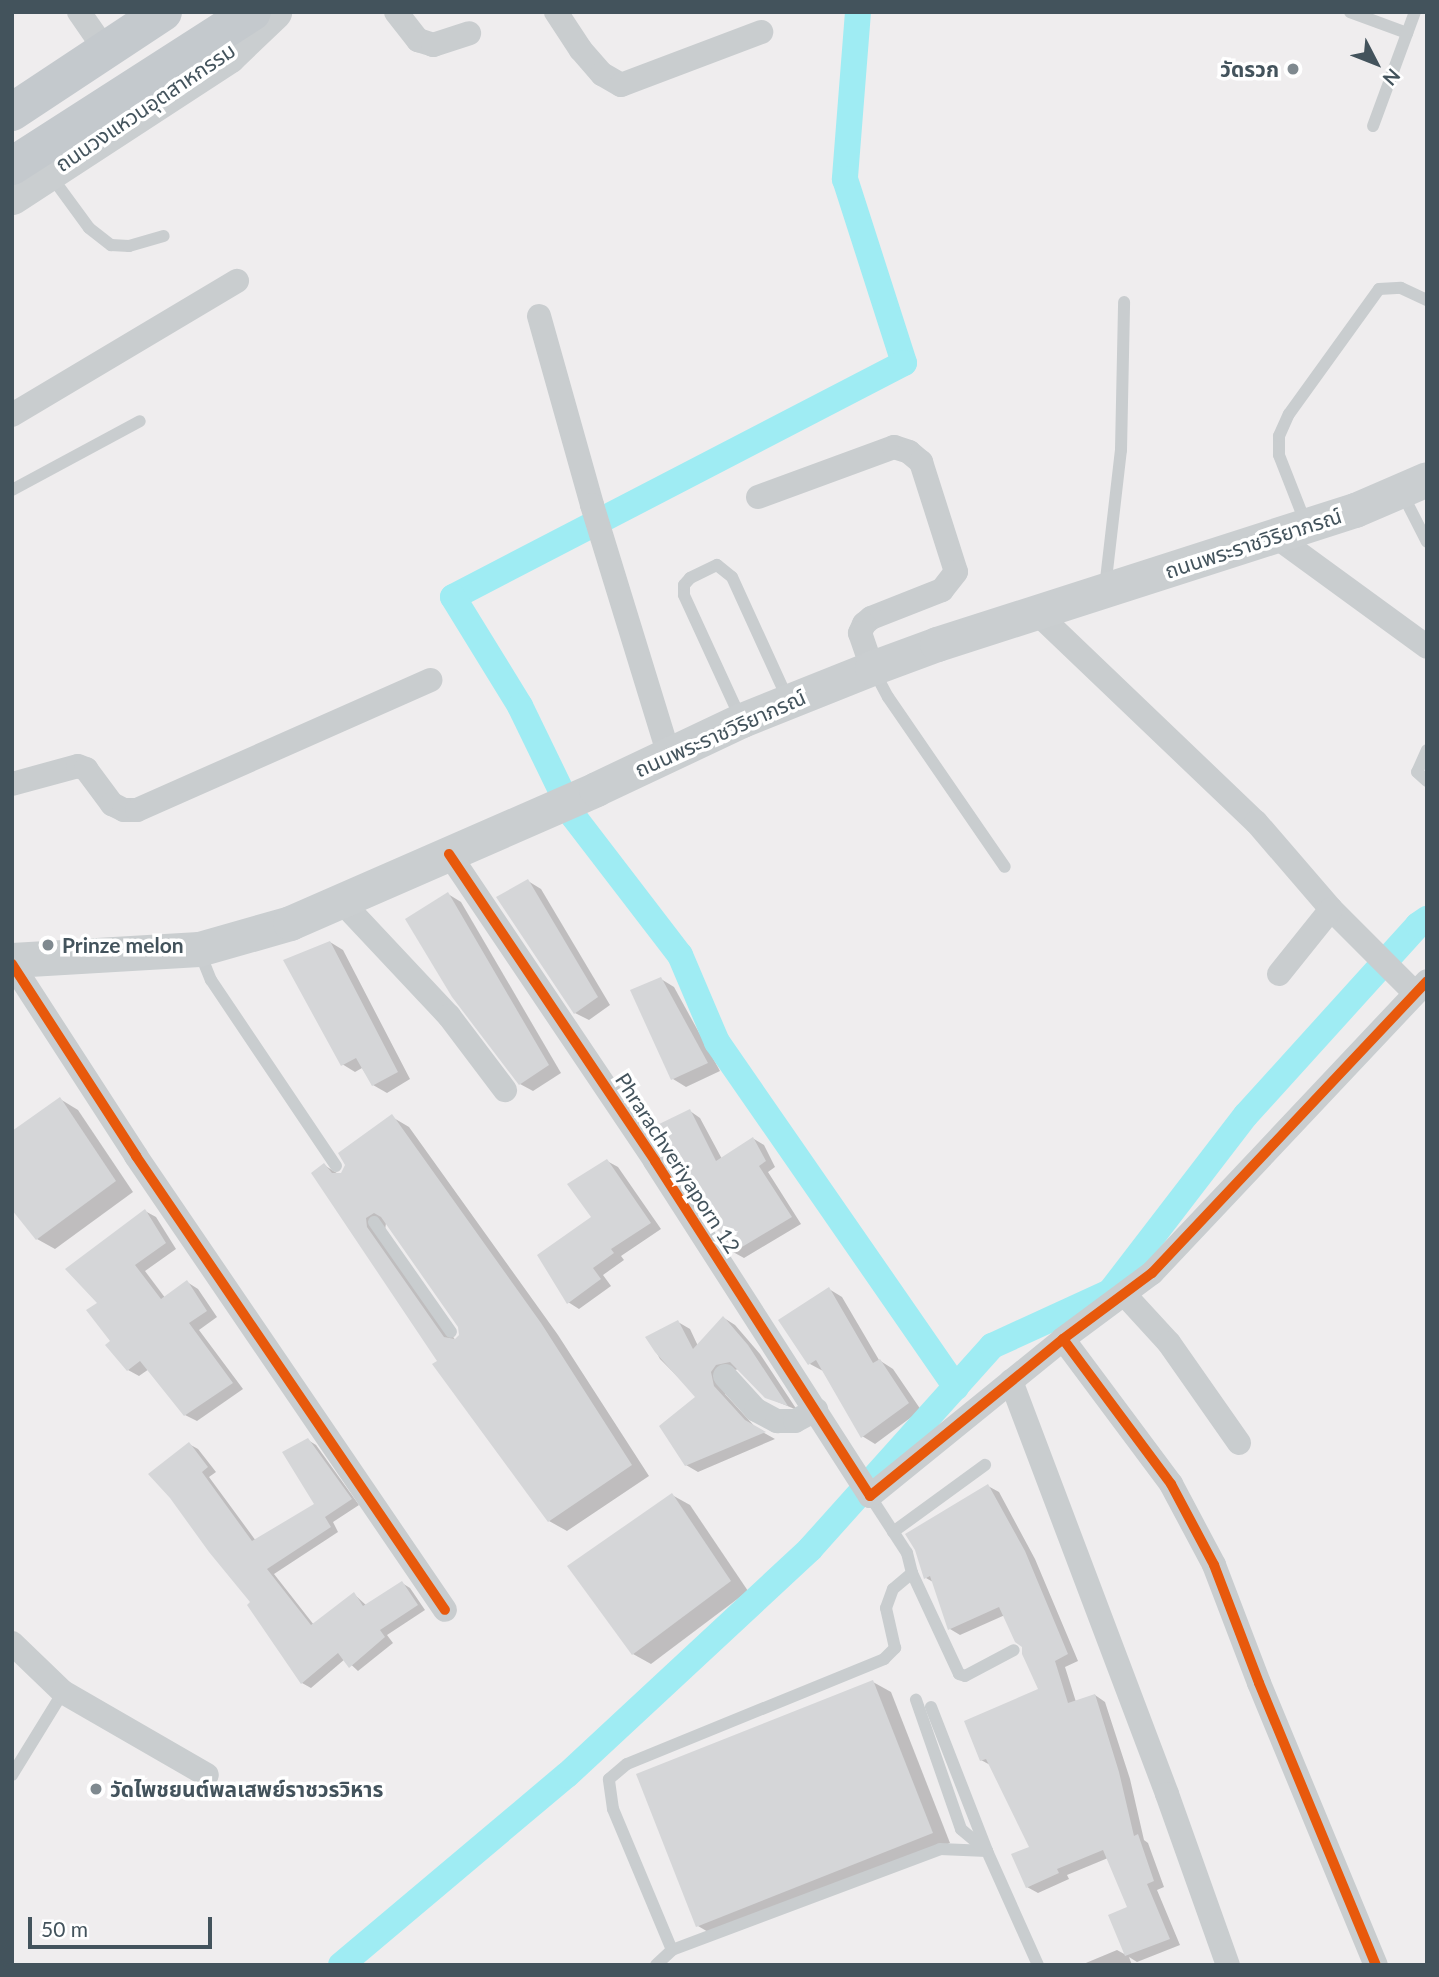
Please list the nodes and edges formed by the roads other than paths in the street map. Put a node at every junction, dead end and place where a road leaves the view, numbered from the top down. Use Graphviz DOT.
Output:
graph roads {
  1 [pos="79,12"];
  2 [pos="163,12"];
  3 [pos="252,12"];
  4 [pos="274,12"];
  5 [pos="396,12"];
  6 [pos="556,12"];
  7 [pos="1350,12"];
  8 [pos="1415,12"];
  9 [pos="761,32"];
  10 [pos="470,33"];
  11 [pos="1407,33"];
  12 [pos="94,59"];
  13 [pos="12,105"];
  14 [pos="12,112"];
  15 [pos="1373,125"];
  16 [pos="30,169"];
  17 [pos="12,197"];
  18 [pos="163,236"];
  19 [pos="237,281"];
  20 [pos="1427,300"];
  21 [pos="1124,302"];
  22 [pos="539,316"];
  23 [pos="12,415"];
  24 [pos="140,421"];
  25 [pos="1414,485"];
  26 [pos="12,490"];
  27 [pos="758,497"];
  28 [pos="1291,531"];
  29 [pos="1427,542"];
  30 [pos="1105,591"];
  31 [pos="1037,612"];
  32 [pos="1427,647"];
  33 [pos="872,668"];
  34 [pos="431,680"];
  35 [pos="788,702"];
  36 [pos="742,720"];
  37 [pos="1427,750"];
  38 [pos="669,755"];
  39 [pos="1427,781"];
  40 [pos="12,784"];
  41 [pos="449,854"];
  42 [pos="1005,867"];
  43 [pos="341,901"];
  44 [pos="1331,909"];
  45 [pos="199,949"];
  46 [pos="12,962"];
  47 [pos="1279,974"];
  48 [pos="1414,984"];
  49 [pos="505,1090"];
  50 [pos="336,1166"];
  51 [pos="374,1222"];
  52 [pos="1125,1295"];
  53 [pos="451,1332"];
  54 [pos="1063,1339"];
  55 [pos="724,1376"];
  56 [pos="1011,1381"];
  57 [pos="816,1410"];
  58 [pos="1239,1443"];
  59 [pos="985,1465"];
  60 [pos="869,1494"];
  61 [pos="893,1532"];
  62 [pos="912,1573"];
  63 [pos="445,1610"];
  64 [pos="12,1643"];
  65 [pos="1014,1650"];
  66 [pos="63,1692"];
  67 [pos="916,1700"];
  68 [pos="931,1706"];
  69 [pos="12,1775"];
  70 [pos="207,1775"];
  71 [pos="987,1850"];
  72 [pos="672,1950"];
  73 [pos="656,1965"];
  74 [pos="1038,1965"];
  75 [pos="1228,1965"];
  76 [pos="1376,1965"];
  1 -- 12 [label="street"];
  2 -- 12 [label="main road"];
  3 -- 16 [label="main road, ถนนวงแหวนอุตสาหกรรม"];
  4 -- 16 [label="main road, ถนนวงแหวนอุตสาหกรรม"];
  5 -- 10 [label="street"];
  6 -- 9 [label="street"];
  7 -- 11 [label="lane"];
  8 -- 11 [label="lane"];
  11 -- 15 [label="lane"];
  12 -- 13 [label="main road"];
  12 -- 14 [label="main road"];
  16 -- 17 [label="main road, ถนนวงแหวนอุตสาหกรรม"];
  16 -- 18 [label="lane"];
  19 -- 23 [label="street"];
  20 -- 28 [label="lane"];
  21 -- 30 [label="lane"];
  22 -- 38 [label="street"];
  24 -- 26 [label="lane"];
  25 -- 28 [label="main road, ถนนพระราชวิริยาภรณ์"];
  25 -- 29 [label="lane"];
  27 -- 33 [label="street"];
  28 -- 30 [label="main road, ถนนพระราชวิริยาภรณ์"];
  28 -- 32 [label="street"];
  30 -- 31 [label="main road, ถนนพระราชวิริยาภรณ์"];
  31 -- 33 [label="main road, ถนนพระราชวิริยาภรณ์"];
  31 -- 44 [label="street"];
  33 -- 35 [label="main road, ถนนพระราชวิริยาภรณ์"];
  33 -- 42 [label="lane"];
  34 -- 40 [label="street"];
  35 -- 36 [label="main road, ถนนพระราชวิริยาภรณ์"];
  35 -- 36 [label="lane"];
  36 -- 38 [label="main road, ถนนพระราชวิริยาภรณ์"];
  37 -- 39 [label="lane"];
  38 -- 41 [label="main road, ถนนพระราชวิริยาภรณ์"];
  41 -- 43 [label="main road, ถนนพระราชวิริยาภรณ์"];
  41 -- 57 [label="street, Phrarachveriyaporn 12"];
  43 -- 45 [label="main road, ถนนพระราชวิริยาภรณ์"];
  43 -- 49 [label="street"];
  44 -- 47 [label="street"];
  44 -- 48 [label="street"];
  45 -- 46 [label="main road, ถนนพระราชวิริยาภรณ์"];
  45 -- 50 [label="lane"];
  46 -- 63 [label="street"];
  48 -- 52 [label="street"];
  51 -- 53 [label="lane"];
  52 -- 54 [label="street"];
  52 -- 58 [label="street"];
  54 -- 56 [label="street"];
  54 -- 76 [label="street"];
  55 -- 57 [label="street"];
  56 -- 60 [label="street"];
  56 -- 75 [label="street"];
  57 -- 60 [label="street, Phrarachveriyaporn 12"];
  59 -- 61 [label="lane"];
  60 -- 61 [label="lane"];
  61 -- 62 [label="lane"];
  62 -- 65 [label="lane"];
  62 -- 72 [label="lane"];
  64 -- 66 [label="street"];
  66 -- 69 [label="lane"];
  66 -- 70 [label="street"];
  67 -- 71 [label="lane"];
  68 -- 71 [label="lane"];
  71 -- 72 [label="lane"];
  71 -- 74 [label="lane"];
  72 -- 73 [label="lane"];
}
